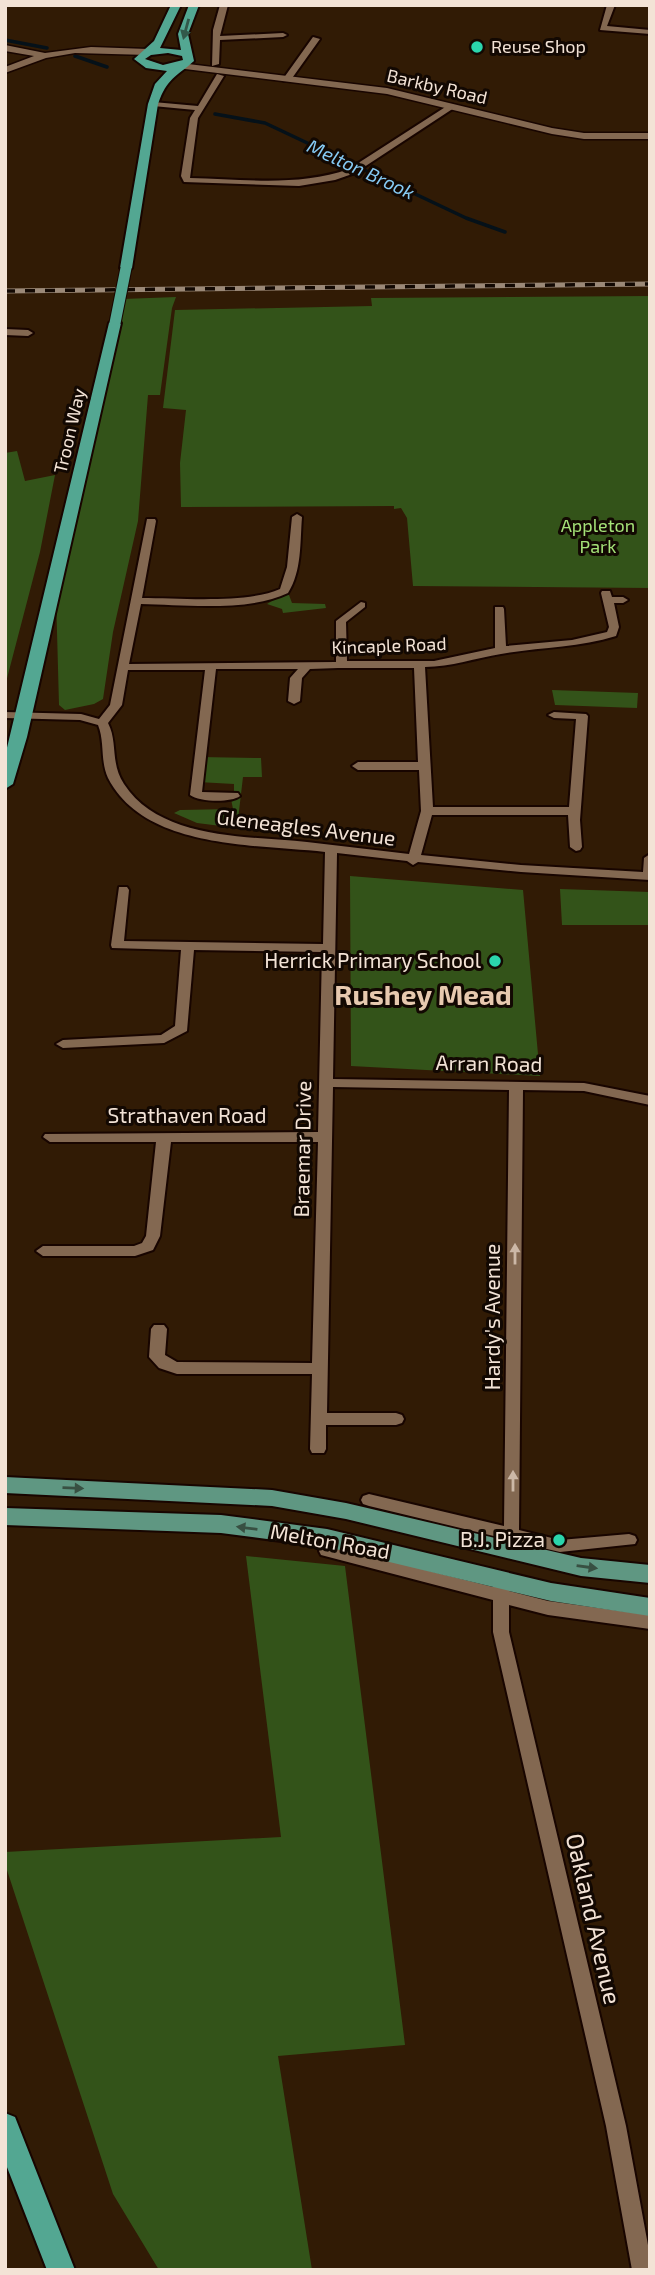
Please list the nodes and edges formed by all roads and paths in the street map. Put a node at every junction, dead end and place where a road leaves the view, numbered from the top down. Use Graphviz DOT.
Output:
graph roads {
  1 [pos="176,5"];
  2 [pos="194,5"];
  3 [pos="224,5"];
  4 [pos="611,5"];
  5 [pos="603,28"];
  6 [pos="650,32"];
  7 [pos="592,33"];
  8 [pos="283,35"];
  9 [pos="217,38"];
  10 [pos="316,38"];
  11 [pos="5,48"];
  12 [pos="108,50"];
  13 [pos="150,51"];
  14 [pos="42,55"];
  15 [pos="188,55"];
  16 [pos="142,63"];
  17 [pos="179,66"];
  18 [pos="5,70"];
  19 [pos="217,70"];
  20 [pos="287,79"];
  21 [pos="160,84"];
  22 [pos="153,104"];
  23 [pos="453,106"];
  24 [pos="199,108"];
  25 [pos="650,136"];
  26 [pos="5,332"];
  27 [pos="28,332"];
  28 [pos="297,517"];
  29 [pos="152,521"];
  30 [pos="623,600"];
  31 [pos="138,601"];
  32 [pos="361,605"];
  33 [pos="499,609"];
  34 [pos="501,650"];
  35 [pos="419,664"];
  36 [pos="211,666"];
  37 [pos="306,666"];
  38 [pos="342,666"];
  39 [pos="123,667"];
  40 [pos="294,701"];
  41 [pos="5,715"];
  42 [pos="23,715"];
  43 [pos="554,715"];
  44 [pos="102,723"];
  45 [pos="358,766"];
  46 [pos="424,766"];
  47 [pos="5,784"];
  48 [pos="234,796"];
  49 [pos="427,811"];
  50 [pos="575,811"];
  51 [pos="576,847"];
  52 [pos="331,850"];
  53 [pos="650,858"];
  54 [pos="413,861"];
  55 [pos="649,876"];
  56 [pos="123,890"];
  57 [pos="188,946"];
  58 [pos="328,948"];
  59 [pos="62,1044"];
  60 [pos="326,1083"];
  61 [pos="516,1085"];
  62 [pos="650,1101"];
  63 [pos="164,1136"];
  64 [pos="50,1137"];
  65 [pos="324,1137"];
  66 [pos="43,1251"];
  67 [pos="159,1329"];
  68 [pos="320,1369"];
  69 [pos="319,1419"];
  70 [pos="396,1419"];
  71 [pos="318,1449"];
  72 [pos="5,1485"];
  73 [pos="369,1500"];
  74 [pos="334,1509"];
  75 [pos="5,1516"];
  76 [pos="629,1540"];
  77 [pos="510,1541"];
  78 [pos="327,1545"];
  79 [pos="650,1574"];
  80 [pos="501,1586"];
  81 [pos="650,1607"];
  82 [pos="650,1622"];
  83 [pos="5,2126"];
  84 [pos="61,2270"];
  85 [pos="642,2270"];
  1 -- 13 [label="highway"];
  2 -- 15 [label="highway, one-way"];
  3 -- 9 [label="street"];
  4 -- 5 [label="street"];
  5 -- 6 [label="street"];
  5 -- 7 [label="street"];
  8 -- 9 [label="street"];
  9 -- 19 [label="street"];
  10 -- 20 [label="street"];
  11 -- 14 [label="street"];
  12 -- 13 [label="street"];
  12 -- 14 [label="street"];
  12 -- 16 [label="street"];
  13 -- 15 [label="highway"];
  13 -- 16 [label="highway"];
  14 -- 18 [label="street"];
  15 -- 17 [label="highway, Troon Way"];
  15 -- 19 [label="street, Barkby Road"];
  16 -- 17 [label="highway"];
  16 -- 21 [label="highway"];
  17 -- 19 [label="street, Barkby Road"];
  17 -- 21 [label="highway, Troon Way"];
  19 -- 20 [label="street, Barkby Road"];
  19 -- 24 [label="street"];
  20 -- 23 [label="street, Barkby Road"];
  21 -- 22 [label="highway, Troon Way"];
  22 -- 24 [label="street"];
  22 -- 42 [label="highway, Troon Way, bridge"];
  23 -- 24 [label="street"];
  23 -- 25 [label="street, Barkby Road"];
  26 -- 27 [label="street"];
  28 -- 31 [label="street"];
  29 -- 31 [label="street"];
  30 -- 34 [label="street, Kincaple Road"];
  31 -- 39 [label="street"];
  32 -- 38 [label="street"];
  33 -- 34 [label="street"];
  34 -- 35 [label="street, Kincaple Road"];
  35 -- 38 [label="street, Kincaple Road"];
  35 -- 46 [label="street"];
  36 -- 37 [label="street, Kincaple Road"];
  36 -- 39 [label="street, Kincaple Road"];
  36 -- 48 [label="street"];
  37 -- 38 [label="street, Kincaple Road"];
  37 -- 40 [label="street"];
  39 -- 44 [label="street"];
  41 -- 42 [label="street"];
  42 -- 44 [label="street"];
  42 -- 47 [label="highway, Troon Way"];
  43 -- 50 [label="street"];
  44 -- 52 [label="street, Gleneagles Avenue"];
  45 -- 46 [label="street"];
  46 -- 49 [label="street"];
  49 -- 50 [label="street"];
  49 -- 54 [label="street"];
  50 -- 51 [label="street"];
  52 -- 54 [label="street, Gleneagles Avenue"];
  52 -- 58 [label="street, Braemar Drive"];
  53 -- 55 [label="street"];
  54 -- 55 [label="street, Gleneagles Avenue"];
  56 -- 57 [label="street"];
  57 -- 58 [label="street"];
  57 -- 59 [label="street"];
  58 -- 60 [label="street, Braemar Drive"];
  60 -- 61 [label="street, Arran Road"];
  60 -- 65 [label="street, Braemar Drive"];
  61 -- 62 [label="street, Arran Road"];
  77 -- 61 [label="street, Hardy's Avenue, one-way"];
  63 -- 64 [label="street, Strathaven Road"];
  63 -- 65 [label="street, Strathaven Road"];
  63 -- 66 [label="street"];
  65 -- 68 [label="street, Braemar Drive"];
  67 -- 68 [label="street"];
  68 -- 69 [label="street, Braemar Drive"];
  69 -- 70 [label="street"];
  69 -- 71 [label="street, Braemar Drive"];
  72 -- 74 [label="main road, Melton Road, one-way"];
  73 -- 77 [label="street"];
  74 -- 77 [label="main road, Melton Road"];
  74 -- 78 [label="main road"];
  78 -- 75 [label="main road, Melton Road, one-way"];
  76 -- 77 [label="street"];
  77 -- 79 [label="main road, Melton Road, one-way"];
  78 -- 80 [label="main road, Melton Road"];
  80 -- 81 [label="main road, Melton Road"];
  80 -- 82 [label="street"];
  80 -- 85 [label="street, Oakland Avenue"];
  83 -- 84 [label="highway"];
}
